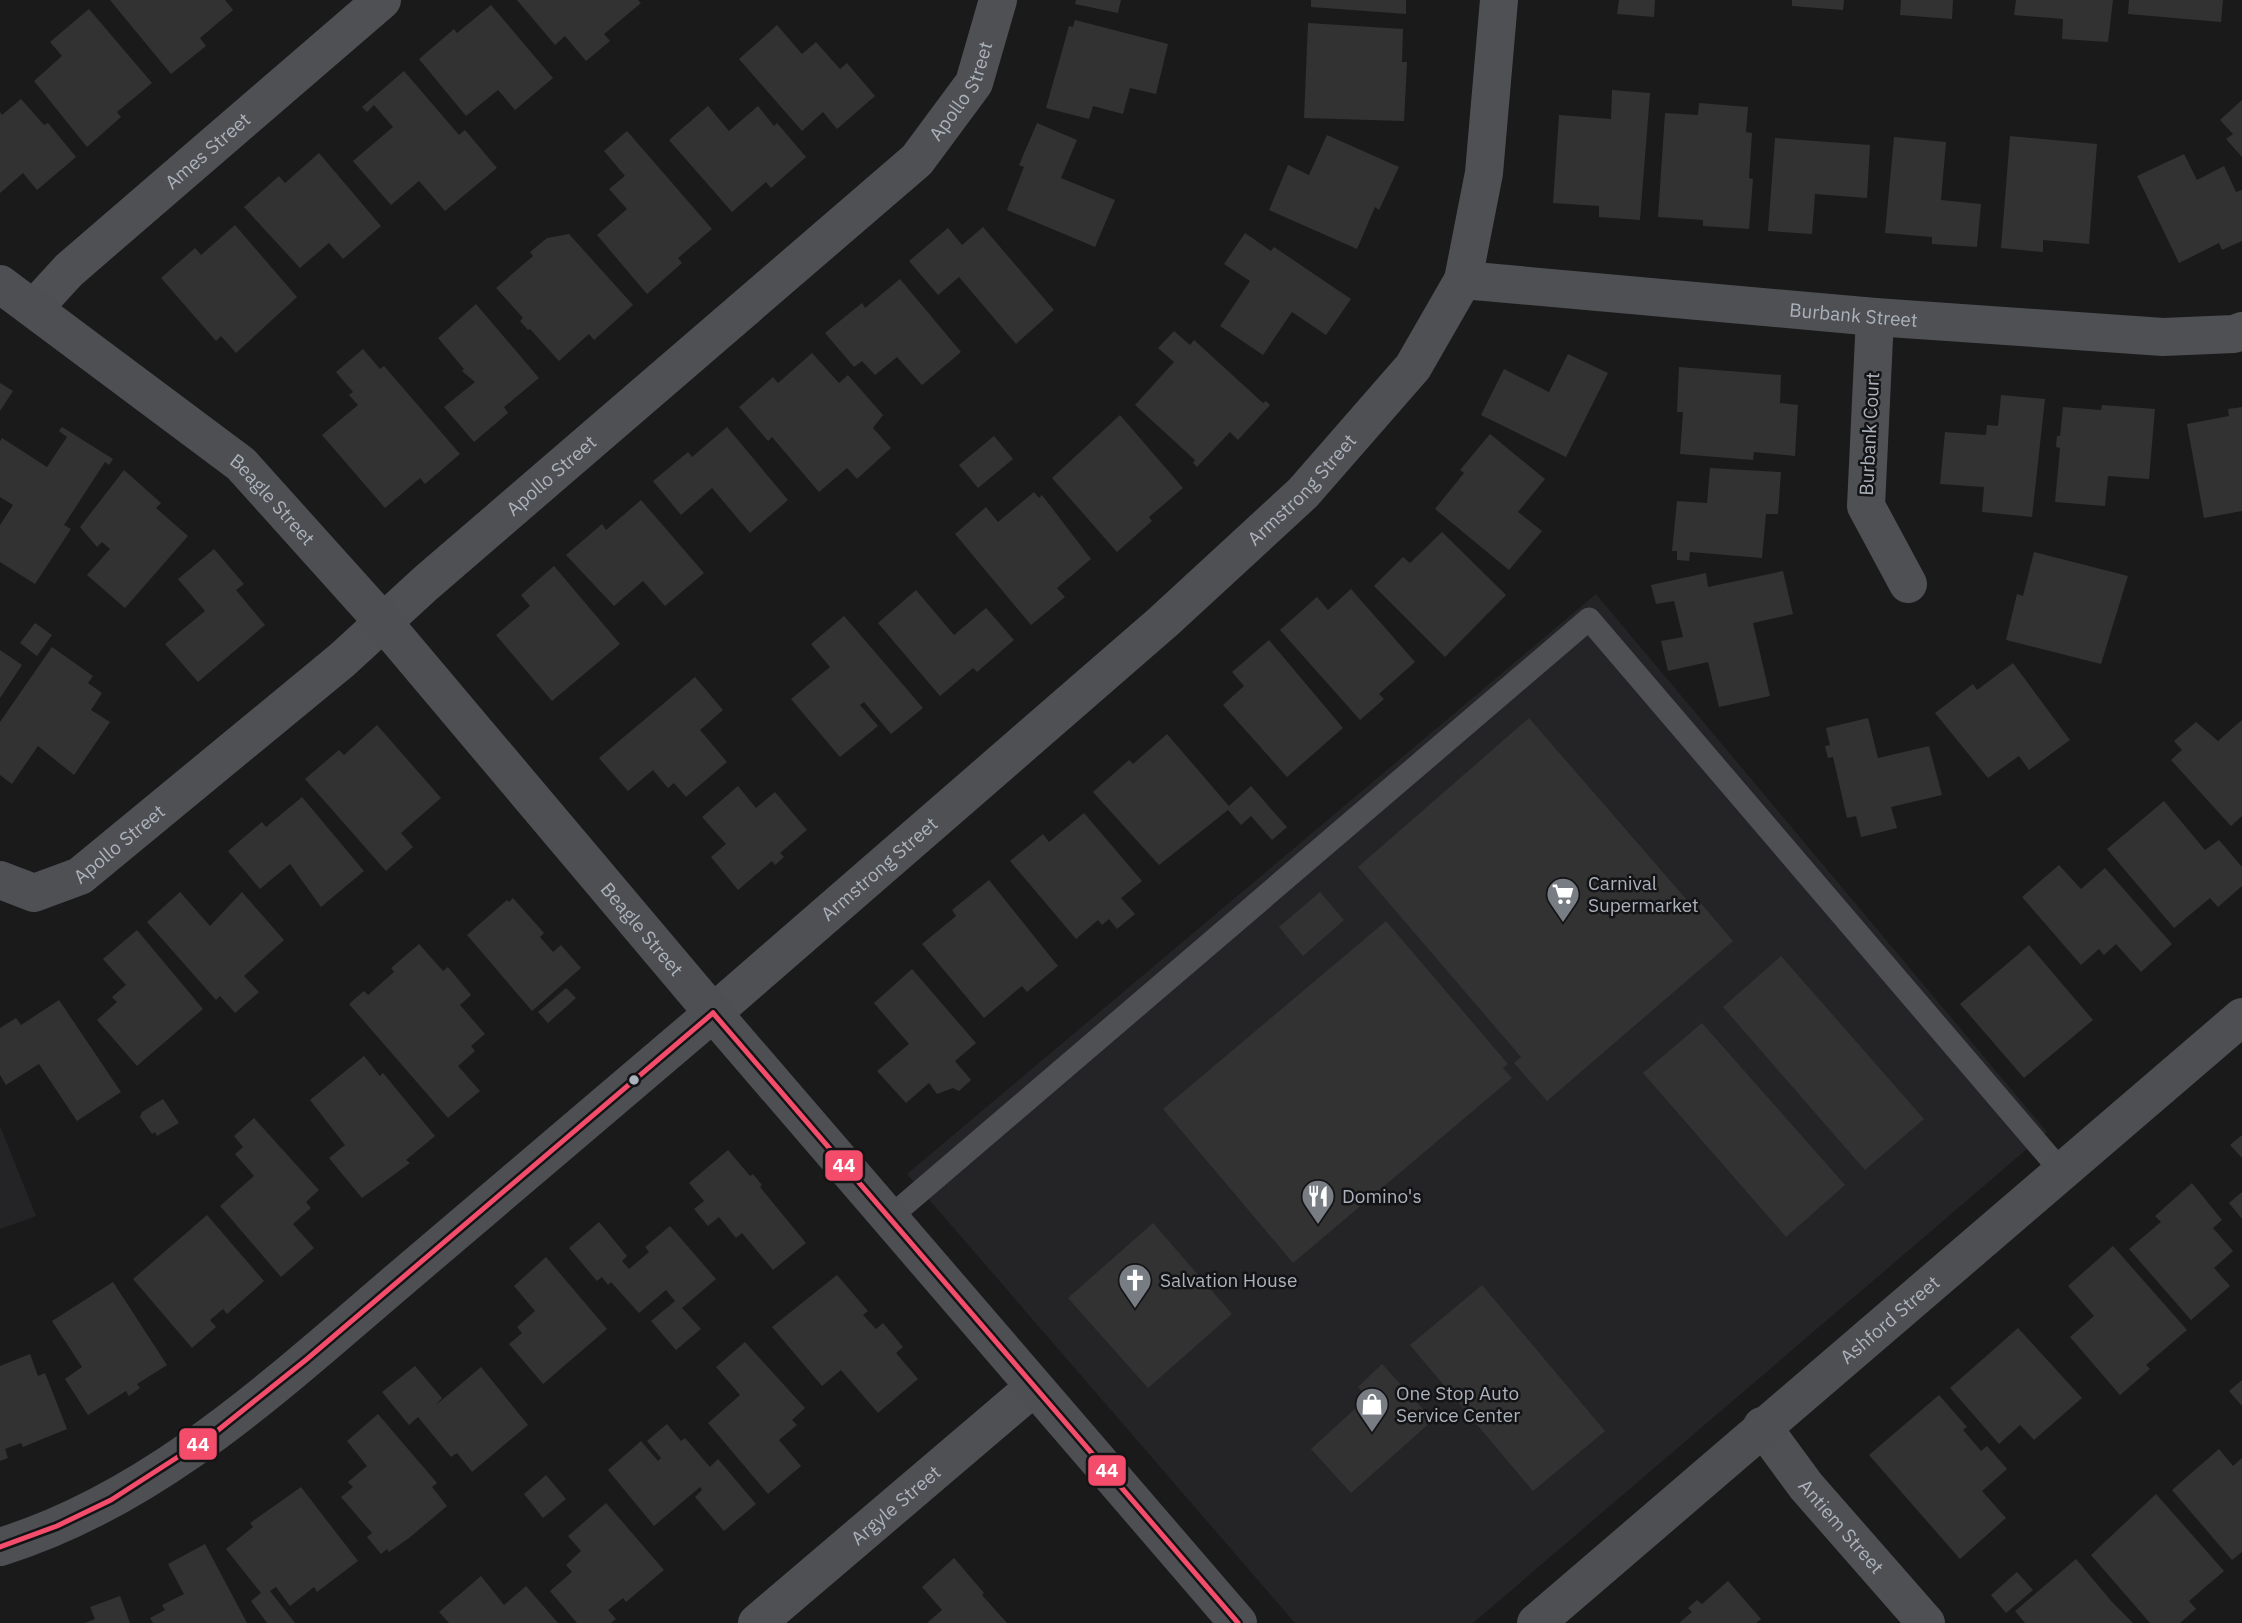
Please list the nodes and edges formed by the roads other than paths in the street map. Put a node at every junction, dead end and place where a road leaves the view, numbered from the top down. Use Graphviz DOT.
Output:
graph roads {
  1 [pos="382,0"];
  2 [pos="998,0"];
  3 [pos="1499,0"];
  4 [pos="1463,280"];
  5 [pos="0,284"];
  6 [pos="35,307"];
  7 [pos="1875,317"];
  8 [pos="2242,331"];
  9 [pos="1908,584"];
  10 [pos="384,623"];
  11 [pos="17,886"];
  12 [pos="713,1013"];
  13 [pos="2242,1017"];
  14 [pos="2062,1171"];
  15 [pos="889,1218"];
  16 [pos="1034,1387"];
  17 [pos="1762,1426"];
  18 [pos="0,1547"];
  19 [pos="757,1623"];
  20 [pos="1238,1623"];
  21 [pos="1536,1623"];
  22 [pos="1926,1623"];
  1 -- 6 [label="street, Ames Street"];
  2 -- 10 [label="street, Apollo Street"];
  3 -- 4 [label="street, Armstrong Street"];
  4 -- 7 [label="street, Burbank Street"];
  4 -- 12 [label="street, Armstrong Street"];
  5 -- 6 [label="street, Beagle Street"];
  6 -- 10 [label="street, Beagle Street"];
  7 -- 8 [label="street, Burbank Street"];
  7 -- 9 [label="street, Burbank Court"];
  10 -- 11 [label="street, Apollo Street"];
  10 -- 12 [label="street, Beagle Street"];
  12 -- 15 [label="street, Beagle Street"];
  12 -- 18 [label="street, Armstrong Street"];
  13 -- 14 [label="street, Ashford Street"];
  14 -- 15 [label="lane"];
  14 -- 17 [label="street, Ashford Street"];
  15 -- 16 [label="street, Beagle Street"];
  16 -- 19 [label="street, Argyle Street"];
  16 -- 20 [label="street, Beagle Street"];
  17 -- 21 [label="street, Ashford Street"];
  17 -- 22 [label="street, Antiem Street"];
}
